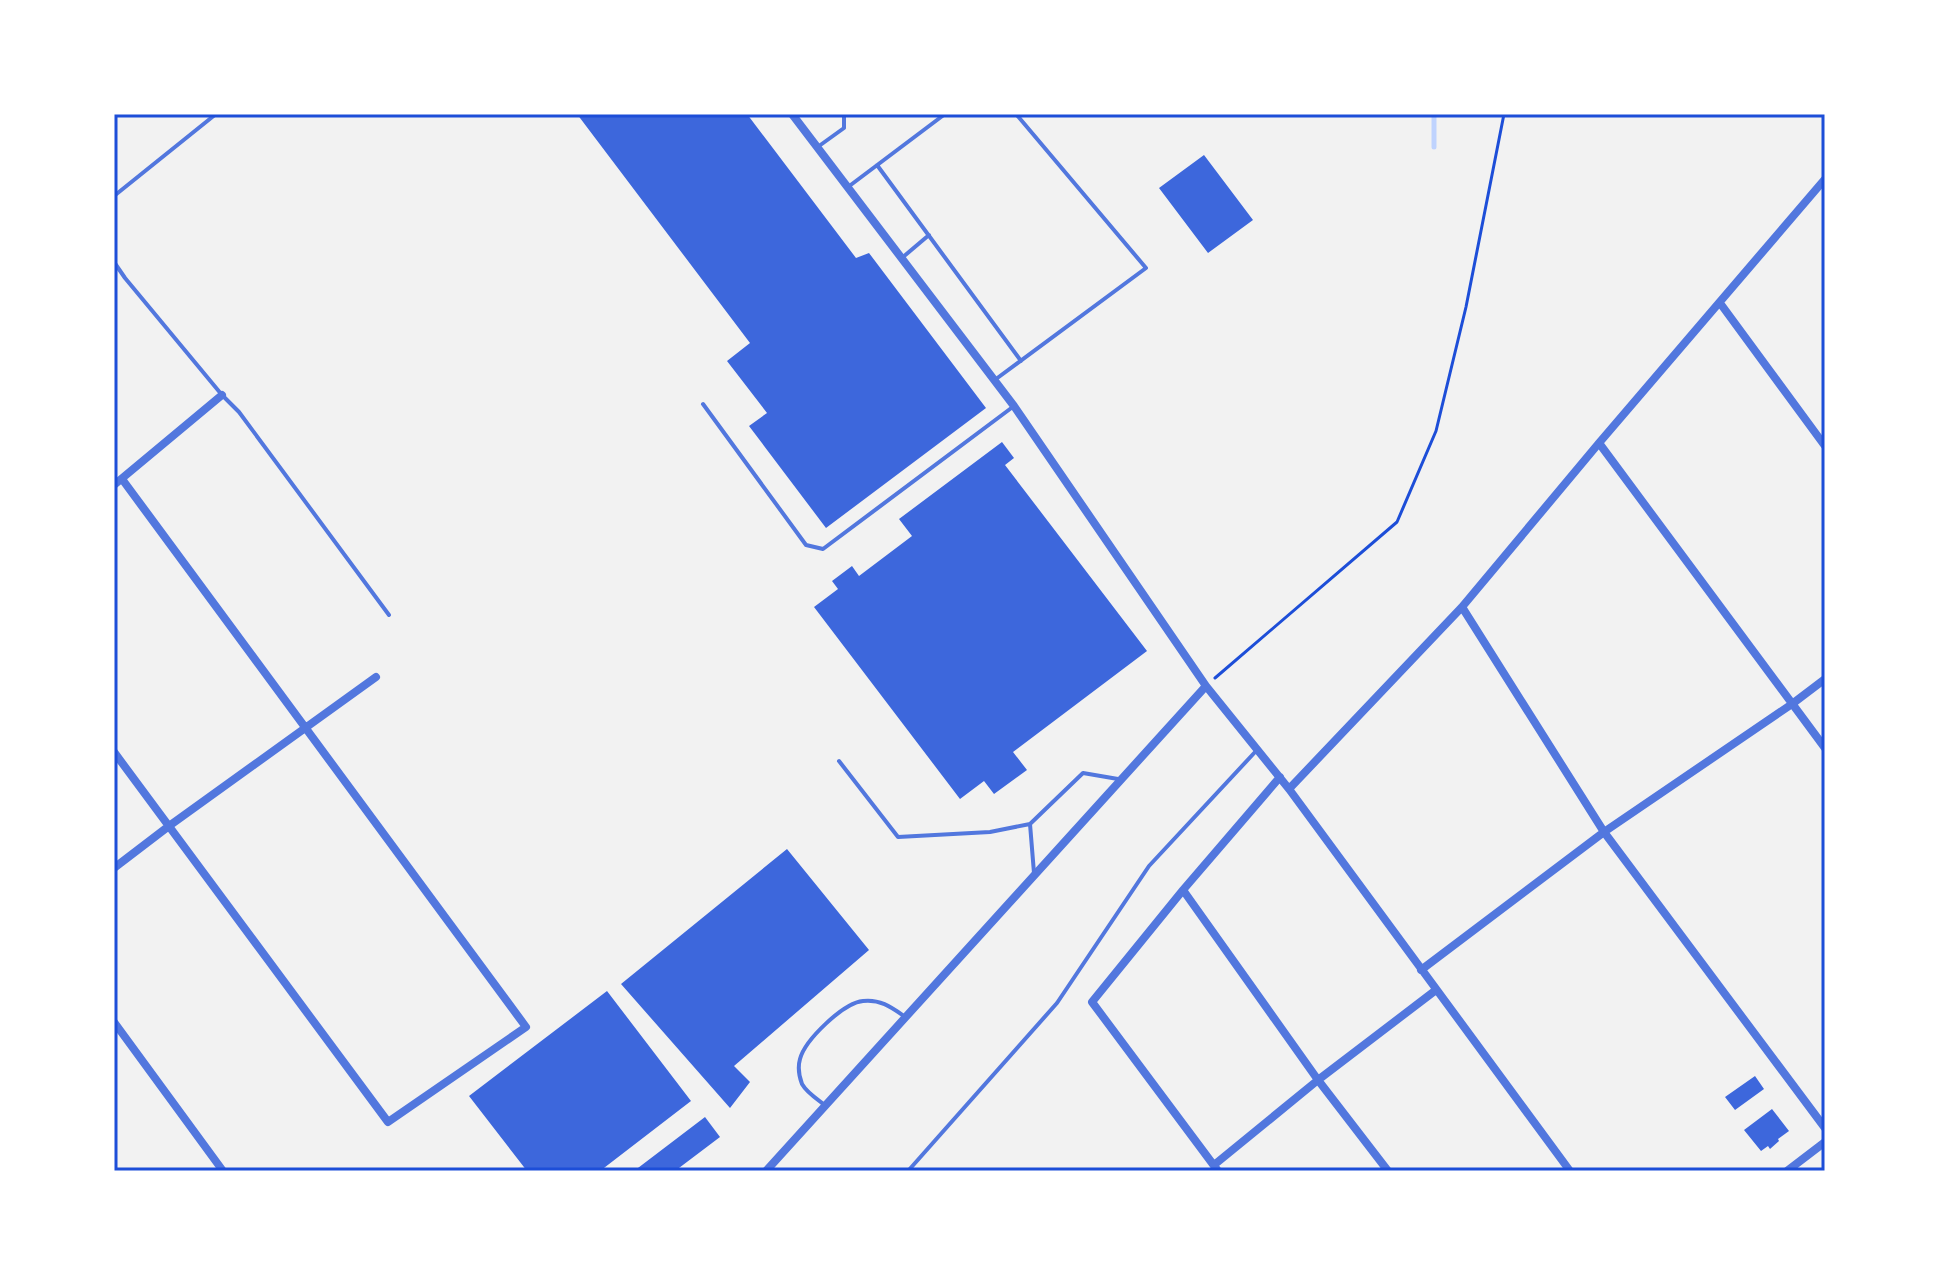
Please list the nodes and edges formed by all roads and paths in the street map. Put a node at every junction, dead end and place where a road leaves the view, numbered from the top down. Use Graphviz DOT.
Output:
graph roads {
  1 [pos="216,114"];
  2 [pos="792,114"];
  3 [pos="844,114"];
  4 [pos="945,114"];
  5 [pos="1016,114"];
  6 [pos="1504,114"];
  7 [pos="817,147"];
  8 [pos="877,165"];
  9 [pos="1825,179"];
  10 [pos="847,187"];
  11 [pos="114,196"];
  12 [pos="929,235"];
  13 [pos="901,258"];
  14 [pos="114,262"];
  15 [pos="1720,303"];
  16 [pos="1021,361"];
  17 [pos="994,380"];
  18 [pos="222,395"];
  19 [pos="703,404"];
  20 [pos="1014,406"];
  21 [pos="1599,443"];
  22 [pos="1825,446"];
  23 [pos="118,482"];
  24 [pos="1462,607"];
  25 [pos="389,615"];
  26 [pos="376,677"];
  27 [pos="1825,679"];
  28 [pos="1206,686"];
  29 [pos="1792,704"];
  30 [pos="306,727"];
  31 [pos="1825,748"];
  32 [pos="1258,749"];
  33 [pos="114,752"];
  34 [pos="839,761"];
  35 [pos="1280,777"];
  36 [pos="1121,780"];
  37 [pos="1289,789"];
  38 [pos="1030,824"];
  39 [pos="169,826"];
  40 [pos="1604,832"];
  41 [pos="114,868"];
  42 [pos="1034,876"];
  43 [pos="1183,890"];
  44 [pos="1421,970"];
  45 [pos="1436,990"];
  46 [pos="905,1017"];
  47 [pos="114,1022"];
  48 [pos="1318,1080"];
  49 [pos="825,1106"];
  50 [pos="1825,1128"];
  51 [pos="1825,1142"];
  52 [pos="1216,1168"];
  53 [pos="223,1171"];
  54 [pos="766,1171"];
  55 [pos="908,1171"];
  56 [pos="1388,1171"];
  57 [pos="1570,1171"];
  58 [pos="1787,1171"];
  1 -- 11 [label="lane"];
  2 -- 7 [label="street"];
  3 -- 7 [label="lane"];
  4 -- 8 [label="lane"];
  5 -- 16 [label="lane"];
  6 -- 28 [label="path"];
  7 -- 10 [label="street"];
  8 -- 10 [label="lane"];
  8 -- 12 [label="lane"];
  9 -- 15 [label="street"];
  10 -- 13 [label="street"];
  12 -- 13 [label="lane"];
  12 -- 16 [label="lane"];
  13 -- 17 [label="street"];
  14 -- 18 [label="lane"];
  15 -- 21 [label="street"];
  15 -- 22 [label="street"];
  16 -- 17 [label="lane"];
  17 -- 20 [label="street"];
  18 -- 23 [label="street"];
  18 -- 25 [label="lane"];
  19 -- 20 [label="lane"];
  20 -- 28 [label="street"];
  21 -- 24 [label="street"];
  21 -- 29 [label="street"];
  23 -- 30 [label="street"];
  24 -- 37 [label="street"];
  24 -- 40 [label="street"];
  26 -- 30 [label="street"];
  27 -- 29 [label="street"];
  28 -- 32 [label="street"];
  28 -- 36 [label="street"];
  29 -- 31 [label="street"];
  29 -- 40 [label="street"];
  30 -- 39 [label="street"];
  30 -- 39 [label="street"];
  32 -- 35 [label="street"];
  32 -- 55 [label="lane"];
  33 -- 39 [label="street"];
  34 -- 38 [label="lane"];
  35 -- 37 [label="street"];
  35 -- 43 [label="street"];
  36 -- 38 [label="lane"];
  36 -- 42 [label="street"];
  37 -- 44 [label="street"];
  38 -- 42 [label="lane"];
  39 -- 41 [label="street"];
  40 -- 44 [label="street"];
  40 -- 50 [label="street"];
  42 -- 46 [label="street"];
  43 -- 48 [label="street"];
  43 -- 52 [label="street"];
  44 -- 45 [label="street"];
  45 -- 48 [label="street"];
  45 -- 57 [label="street"];
  46 -- 49 [label="street"];
  46 -- 49 [label="lane"];
  47 -- 53 [label="street"];
  48 -- 52 [label="street"];
  48 -- 56 [label="street"];
  49 -- 54 [label="street"];
  51 -- 58 [label="street"];
}
